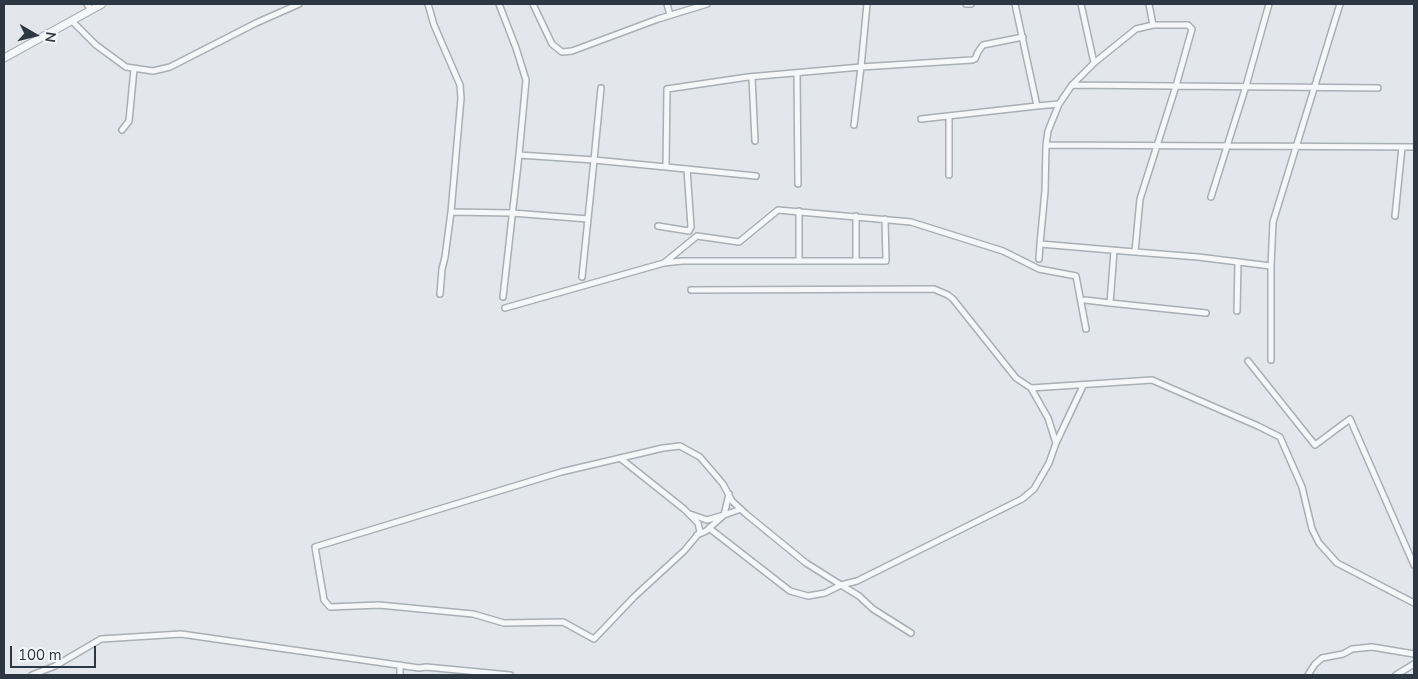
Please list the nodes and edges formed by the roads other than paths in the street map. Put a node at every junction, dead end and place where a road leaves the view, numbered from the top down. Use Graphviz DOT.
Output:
graph roads {
  1 [pos="102,4"];
  2 [pos="299,4"];
  3 [pos="428,4"];
  4 [pos="499,4"];
  5 [pos="533,4"];
  6 [pos="666,4"];
  7 [pos="708,4"];
  8 [pos="867,4"];
  9 [pos="966,4"];
  10 [pos="971,4"];
  11 [pos="1015,4"];
  12 [pos="1081,4"];
  13 [pos="1149,4"];
  14 [pos="1269,4"];
  15 [pos="1340,4"];
  16 [pos="89,7"];
  17 [pos="670,15"];
  18 [pos="72,21"];
  19 [pos="1153,25"];
  20 [pos="1023,37"];
  21 [pos="4,58"];
  22 [pos="1094,63"];
  23 [pos="862,67"];
  24 [pos="134,69"];
  25 [pos="797,74"];
  26 [pos="752,76"];
  27 [pos="1072,85"];
  28 [pos="1176,86"];
  29 [pos="1246,86"];
  30 [pos="1315,87"];
  31 [pos="601,88"];
  32 [pos="1378,88"];
  33 [pos="1059,104"];
  34 [pos="1037,106"];
  35 [pos="949,116"];
  36 [pos="921,119"];
  37 [pos="854,126"];
  38 [pos="122,130"];
  39 [pos="755,141"];
  40 [pos="1158,145"];
  41 [pos="1228,145"];
  42 [pos="1046,146"];
  43 [pos="1296,147"];
  44 [pos="1402,147"];
  45 [pos="1414,147"];
  46 [pos="519,155"];
  47 [pos="594,160"];
  48 [pos="666,167"];
  49 [pos="687,169"];
  50 [pos="756,176"];
  51 [pos="949,176"];
  52 [pos="798,184"];
  53 [pos="1211,197"];
  54 [pos="799,211"];
  55 [pos="451,212"];
  56 [pos="512,213"];
  57 [pos="856,216"];
  58 [pos="1395,216"];
  59 [pos="588,219"];
  60 [pos="885,219"];
  61 [pos="658,226"];
  62 [pos="1040,244"];
  63 [pos="1114,251"];
  64 [pos="1135,252"];
  65 [pos="1039,259"];
  66 [pos="799,261"];
  67 [pos="856,261"];
  68 [pos="1238,262"];
  69 [pos="664,263"];
  70 [pos="1271,266"];
  71 [pos="582,277"];
  72 [pos="691,290"];
  73 [pos="440,294"];
  74 [pos="503,297"];
  75 [pos="1085,300"];
  76 [pos="1110,303"];
  77 [pos="505,308"];
  78 [pos="1237,311"];
  79 [pos="1206,313"];
  80 [pos="1086,329"];
  81 [pos="1271,360"];
  82 [pos="1248,361"];
  83 [pos="1083,386"];
  84 [pos="1031,388"];
  85 [pos="1056,443"];
  86 [pos="620,458"];
  87 [pos="729,494"];
  88 [pos="741,509"];
  89 [pos="688,514"];
  90 [pos="724,515"];
  91 [pos="709,528"];
  92 [pos="697,536"];
  93 [pos="1414,565"];
  94 [pos="841,585"];
  95 [pos="1414,603"];
  96 [pos="912,633"];
  97 [pos="1414,654"];
  98 [pos="1414,664"];
  99 [pos="400,665"];
  100 [pos="420,668"];
  101 [pos="32,675"];
  102 [pos="400,675"];
  103 [pos="422,675"];
  104 [pos="510,675"];
  105 [pos="1308,675"];
  106 [pos="1396,675"];
  1 -- 16 [label="street"];
  2 -- 24 [label="street"];
  3 -- 55 [label="street"];
  4 -- 46 [label="street"];
  5 -- 17 [label="street"];
  6 -- 17 [label="street"];
  7 -- 17 [label="street"];
  8 -- 23 [label="street"];
  9 -- 10 [label="street"];
  11 -- 20 [label="street"];
  12 -- 22 [label="street"];
  13 -- 19 [label="street"];
  14 -- 29 [label="street"];
  15 -- 30 [label="street"];
  16 -- 18 [label="street"];
  18 -- 21 [label="street"];
  18 -- 24 [label="street"];
  19 -- 22 [label="street"];
  19 -- 28 [label="street"];
  20 -- 23 [label="street"];
  20 -- 34 [label="street"];
  22 -- 27 [label="street"];
  23 -- 25 [label="street"];
  23 -- 37 [label="street"];
  24 -- 38 [label="street"];
  25 -- 26 [label="street"];
  25 -- 52 [label="street"];
  26 -- 39 [label="street"];
  26 -- 48 [label="street"];
  27 -- 28 [label="street"];
  27 -- 33 [label="street"];
  28 -- 29 [label="street"];
  28 -- 40 [label="street"];
  29 -- 30 [label="street"];
  29 -- 41 [label="street"];
  30 -- 32 [label="street"];
  30 -- 43 [label="street"];
  31 -- 47 [label="street"];
  33 -- 34 [label="street"];
  33 -- 42 [label="street"];
  34 -- 35 [label="street"];
  35 -- 36 [label="street"];
  35 -- 51 [label="street"];
  40 -- 41 [label="street"];
  40 -- 42 [label="street"];
  40 -- 64 [label="street"];
  41 -- 43 [label="street"];
  41 -- 53 [label="street"];
  42 -- 62 [label="street"];
  43 -- 44 [label="street"];
  43 -- 70 [label="street"];
  44 -- 45 [label="street"];
  44 -- 58 [label="street"];
  46 -- 47 [label="street"];
  46 -- 56 [label="street"];
  47 -- 48 [label="street"];
  47 -- 59 [label="street"];
  48 -- 49 [label="street"];
  49 -- 50 [label="street"];
  49 -- 61 [label="street"];
  54 -- 57 [label="street"];
  54 -- 66 [label="street"];
  54 -- 69 [label="street"];
  55 -- 56 [label="street"];
  55 -- 73 [label="street"];
  56 -- 59 [label="street"];
  56 -- 74 [label="street"];
  57 -- 60 [label="street"];
  57 -- 67 [label="street"];
  59 -- 71 [label="street"];
  60 -- 67 [label="street"];
  60 -- 80 [label="street"];
  62 -- 63 [label="street"];
  62 -- 65 [label="street"];
  63 -- 64 [label="street"];
  63 -- 76 [label="street"];
  64 -- 68 [label="street"];
  66 -- 67 [label="street"];
  66 -- 69 [label="street"];
  68 -- 70 [label="street"];
  68 -- 78 [label="street"];
  69 -- 77 [label="street"];
  70 -- 81 [label="street"];
  72 -- 84 [label="street"];
  75 -- 76 [label="street"];
  76 -- 79 [label="street"];
  82 -- 93 [label="street"];
  83 -- 84 [label="street"];
  83 -- 85 [label="street"];
  83 -- 95 [label="street"];
  84 -- 85 [label="street"];
  85 -- 94 [label="street"];
  86 -- 87 [label="street"];
  86 -- 89 [label="street"];
  86 -- 92 [label="street"];
  87 -- 88 [label="street"];
  87 -- 90 [label="street"];
  88 -- 90 [label="street"];
  88 -- 94 [label="street"];
  89 -- 90 [label="street"];
  89 -- 92 [label="street"];
  90 -- 91 [label="street"];
  91 -- 92 [label="street"];
  91 -- 94 [label="street"];
  94 -- 96 [label="street"];
  97 -- 105 [label="street"];
  98 -- 106 [label="street"];
  99 -- 100 [label="street"];
  99 -- 101 [label="street"];
  99 -- 102 [label="street"];
  100 -- 103 [label="street"];
  100 -- 104 [label="street"];
}
